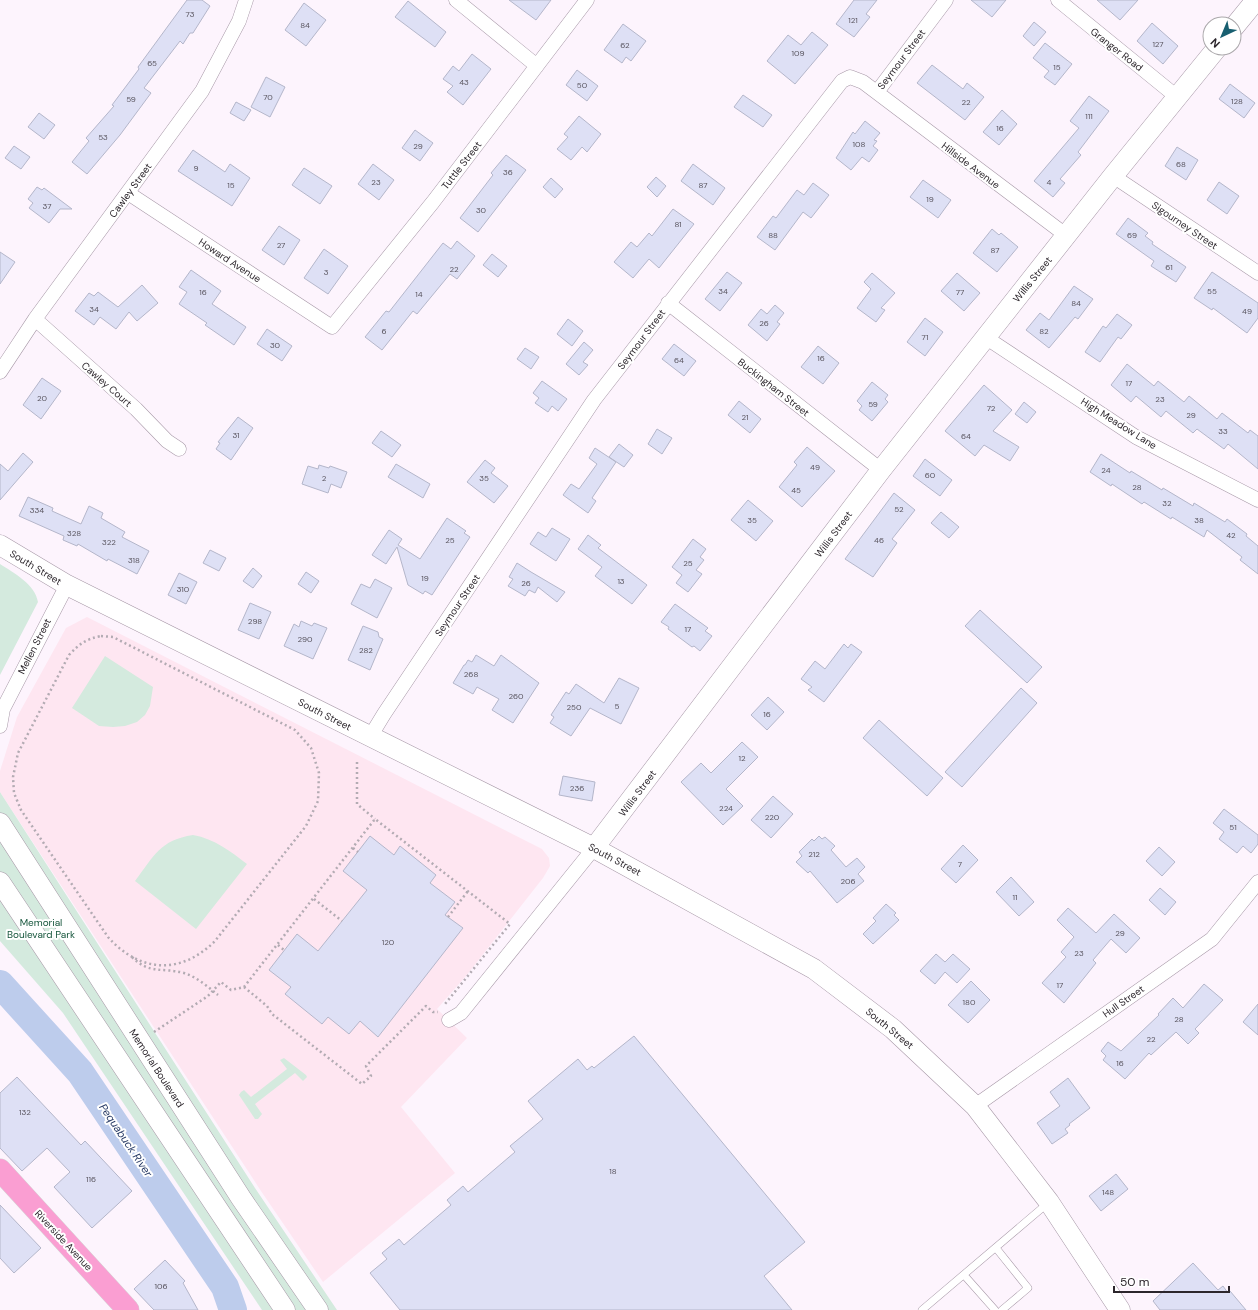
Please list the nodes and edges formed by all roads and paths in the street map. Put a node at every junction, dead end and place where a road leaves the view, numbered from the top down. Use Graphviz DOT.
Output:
graph roads {
  1 [pos="246,0"];
  2 [pos="456,0"];
  3 [pos="587,0"];
  4 [pos="946,0"];
  5 [pos="1058,0"];
  6 [pos="1256,0"];
  7 [pos="1242,17"];
  8 [pos="1210,56"];
  9 [pos="537,66"];
  10 [pos="877,92"];
  11 [pos="1177,97"];
  12 [pos="1113,176"];
  13 [pos="128,194"];
  14 [pos="1066,236"];
  15 [pos="1258,273"];
  16 [pos="668,303"];
  17 [pos="35,320"];
  18 [pos="332,327"];
  19 [pos="986,337"];
  20 [pos="0,372"];
  21 [pos="178,449"];
  22 [pos="881,470"];
  23 [pos="1258,500"];
  24 [pos="0,545"];
  25 [pos="67,585"];
  26 [pos="2,710"];
  27 [pos="0,726"];
  28 [pos="370,737"];
  29 [pos="357,762"];
  30 [pos="375,819"];
  31 [pos="0,824"];
  32 [pos="353,848"];
  33 [pos="594,848"];
  34 [pos="358,852"];
  35 [pos="0,882"];
  36 [pos="1258,882"];
  37 [pos="468,891"];
  38 [pos="314,899"];
  39 [pos="448,917"];
  40 [pos="342,921"];
  41 [pos="278,945"];
  42 [pos="284,950"];
  43 [pos="130,955"];
  44 [pos="244,988"];
  45 [pos="212,991"];
  46 [pos="218,995"];
  47 [pos="444,1006"];
  48 [pos="444,1015"];
  49 [pos="154,1033"];
  50 [pos="975,1106"];
  51 [pos="0,1170"];
  52 [pos="1049,1202"];
  53 [pos="996,1248"];
  54 [pos="964,1275"];
  55 [pos="128,1310"];
  56 [pos="285,1310"];
  57 [pos="318,1310"];
  58 [pos="922,1310"];
  59 [pos="995,1310"];
  60 [pos="1002,1310"];
  61 [pos="1120,1310"];
  1 -- 13 [label="street, Cawley Street"];
  2 -- 9 [label="street"];
  3 -- 9 [label="street, Tuttle Street"];
  4 -- 10 [label="street, Seymour Street"];
  5 -- 11 [label="street, Granger Road"];
  6 -- 7 [label="main road"];
  8 -- 11 [label="main road, Willis Street"];
  9 -- 18 [label="street, Tuttle Street"];
  10 -- 14 [label="street, Hillside Avenue"];
  10 -- 16 [label="street, Seymour Street"];
  11 -- 12 [label="main road, Willis Street"];
  12 -- 14 [label="main road, Willis Street"];
  12 -- 15 [label="street, Sigourney Street"];
  13 -- 17 [label="street, Cawley Street"];
  13 -- 18 [label="street, Howard Avenue"];
  14 -- 19 [label="main road, Willis Street"];
  16 -- 22 [label="street, Buckingham Street"];
  16 -- 28 [label="street, Seymour Street"];
  17 -- 20 [label="street, Cawley Street"];
  17 -- 21 [label="street, Cawley Court"];
  19 -- 22 [label="main road, Willis Street"];
  19 -- 23 [label="street, High Meadow Lane"];
  22 -- 33 [label="main road, Willis Street"];
  24 -- 25 [label="main road, South Street"];
  25 -- 26 [label="street, Mellen Street"];
  25 -- 28 [label="main road, South Street"];
  26 -- 27 [label="street, Mellen Street"];
  28 -- 33 [label="main road, South Street"];
  29 -- 30 [label="path"];
  30 -- 32 [label="path"];
  30 -- 37 [label="path"];
  31 -- 57 [label="main road, Memorial Boulevard"];
  32 -- 34 [label="path"];
  32 -- 38 [label="path"];
  33 -- 48 [label="street, Willis Street"];
  33 -- 50 [label="main road, South Street"];
  35 -- 56 [label="main road"];
  36 -- 50 [label="street, Hull Street"];
  37 -- 39 [label="path"];
  37 -- 47 [label="path"];
  38 -- 40 [label="path"];
  38 -- 41 [label="path"];
  41 -- 42 [label="path"];
  41 -- 44 [label="path"];
  43 -- 43 [label="path"];
  43 -- 45 [label="path"];
  44 -- 45 [label="path"];
  44 -- 48 [label="path"];
  45 -- 46 [label="path"];
  45 -- 49 [label="path"];
  50 -- 52 [label="main road, South Street"];
  51 -- 55 [label="highway, Riverside Avenue"];
  52 -- 53 [label="lane"];
  52 -- 61 [label="main road, South Street"];
  53 -- 54 [label="lane"];
  53 -- 60 [label="lane"];
  54 -- 58 [label="lane"];
  54 -- 59 [label="lane"];
}
